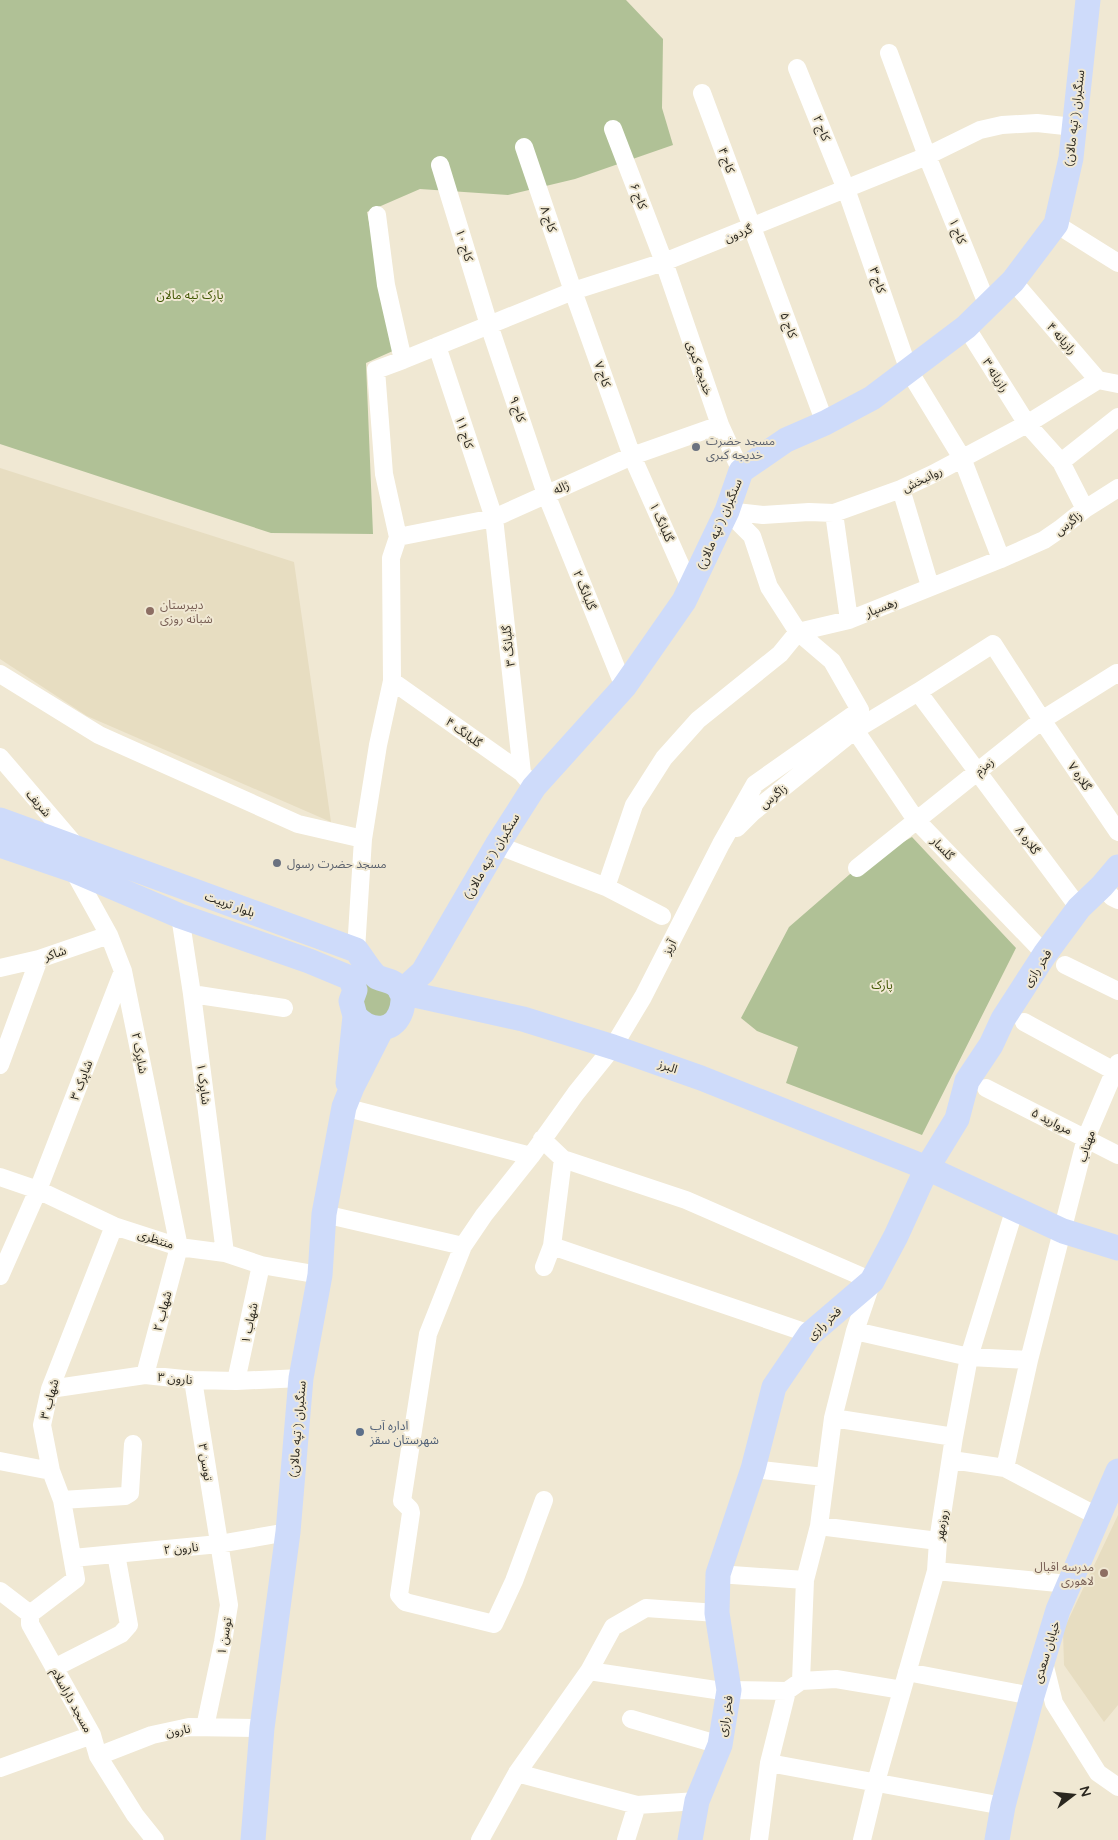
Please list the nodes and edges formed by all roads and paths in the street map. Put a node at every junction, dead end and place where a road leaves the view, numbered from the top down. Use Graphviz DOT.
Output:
graph roads {
  1 [pos="1088,0"];
  2 [pos="889,53"];
  3 [pos="797,68"];
  4 [pos="702,93"];
  5 [pos="1074,127"];
  6 [pos="613,129"];
  7 [pos="524,147"];
  8 [pos="927,156"];
  9 [pos="440,165"];
  10 [pos="846,189"];
  11 [pos="377,215"];
  12 [pos="1056,224"];
  13 [pos="752,227"];
  14 [pos="664,262"];
  15 [pos="1118,263"];
  16 [pos="1013,281"];
  17 [pos="573,291"];
  18 [pos="988,306"];
  19 [pos="489,325"];
  20 [pos="966,327"];
  21 [pos="437,346"];
  22 [pos="403,360"];
  23 [pos="909,371"];
  24 [pos="1098,380"];
  25 [pos="1118,384"];
  26 [pos="1118,417"];
  27 [pos="825,422"];
  28 [pos="1027,424"];
  29 [pos="720,425"];
  30 [pos="632,456"];
  31 [pos="962,458"];
  32 [pos="1061,462"];
  33 [pos="741,471"];
  34 [pos="1118,488"];
  35 [pos="901,489"];
  36 [pos="546,494"];
  37 [pos="1085,509"];
  38 [pos="726,511"];
  39 [pos="834,513"];
  40 [pos="494,518"];
  41 [pos="398,537"];
  42 [pos="1001,559"];
  43 [pos="963,575"];
  44 [pos="930,586"];
  45 [pos="691,589"];
  46 [pos="849,620"];
  47 [pos="798,632"];
  48 [pos="993,644"];
  49 [pos="0,674"];
  50 [pos="1118,674"];
  51 [pos="392,681"];
  52 [pos="624,687"];
  53 [pos="918,692"];
  54 [pos="1042,720"];
  55 [pos="854,730"];
  56 [pos="0,757"];
  57 [pos="978,772"];
  58 [pos="528,780"];
  59 [pos="0,820"];
  60 [pos="916,820"];
  61 [pos="1118,832"];
  62 [pos="363,839"];
  63 [pos="0,844"];
  64 [pos="721,844"];
  65 [pos="497,845"];
  66 [pos="76,860"];
  67 [pos="1118,867"];
  68 [pos="857,868"];
  69 [pos="606,887"];
  70 [pos="1110,893"];
  71 [pos="1079,908"];
  72 [pos="180,916"];
  73 [pos="662,916"];
  74 [pos="109,935"];
  75 [pos="356,950"];
  76 [pos="39,959"];
  77 [pos="1055,959"];
  78 [pos="0,968"];
  79 [pos="123,971"];
  80 [pos="376,976"];
  81 [pos="355,990"];
  82 [pos="1118,991"];
  83 [pos="401,992"];
  84 [pos="192,994"];
  85 [pos="284,1008"];
  86 [pos="355,1016"];
  87 [pos="1024,1022"];
  88 [pos="382,1028"];
  89 [pos="613,1047"];
  90 [pos="0,1066"];
  91 [pos="1117,1069"];
  92 [pos="986,1088"];
  93 [pos="344,1107"];
  94 [pos="1086,1138"];
  95 [pos="542,1139"];
  96 [pos="1118,1155"];
  97 [pos="531,1156"];
  98 [pos="563,1159"];
  99 [pos="927,1168"];
  100 [pos="0,1177"];
  101 [pos="38,1190"];
  102 [pos="1015,1208"];
  103 [pos="324,1214"];
  104 [pos="114,1226"];
  105 [pos="1063,1231"];
  106 [pos="463,1246"];
  107 [pos="552,1246"];
  108 [pos="179,1247"];
  109 [pos="1118,1248"];
  110 [pos="225,1253"];
  111 [pos="261,1265"];
  112 [pos="544,1267"];
  113 [pos="320,1275"];
  114 [pos="0,1276"];
  115 [pos="872,1281"];
  116 [pos="856,1331"];
  117 [pos="810,1334"];
  118 [pos="969,1357"];
  119 [pos="1029,1360"];
  120 [pos="145,1375"];
  121 [pos="301,1378"];
  122 [pos="193,1380"];
  123 [pos="236,1381"];
  124 [pos="50,1389"];
  125 [pos="833,1418"];
  126 [pos="954,1437"];
  127 [pos="133,1444"];
  128 [pos="952,1460"];
  129 [pos="0,1461"];
  130 [pos="1005,1468"];
  131 [pos="753,1469"];
  132 [pos="51,1471"];
  133 [pos="1118,1471"];
  134 [pos="824,1477"];
  135 [pos="62,1500"];
  136 [pos="544,1500"];
  137 [pos="1098,1516"];
  138 [pos="819,1526"];
  139 [pos="288,1532"];
  140 [pos="938,1541"];
  141 [pos="219,1544"];
  142 [pos="116,1554"];
  143 [pos="73,1558"];
  144 [pos="936,1572"];
  145 [pos="718,1574"];
  146 [pos="805,1580"];
  147 [pos="1068,1584"];
  148 [pos="0,1591"];
  149 [pos="717,1613"];
  150 [pos="30,1614"];
  151 [pos="1044,1663"];
  152 [pos="54,1668"];
  153 [pos="590,1671"];
  154 [pos="907,1672"];
  155 [pos="794,1686"];
  156 [pos="902,1690"];
  157 [pos="729,1691"];
  158 [pos="1032,1696"];
  159 [pos="631,1719"];
  160 [pos="205,1727"];
  161 [pos="262,1728"];
  162 [pos="92,1735"];
  163 [pos="720,1745"];
  164 [pos="98,1756"];
  165 [pos="769,1763"];
  166 [pos="0,1768"];
  167 [pos="517,1773"];
  168 [pos="876,1782"];
  169 [pos="1118,1787"];
  170 [pos="697,1801"];
  171 [pos="637,1805"];
  172 [pos="1003,1806"];
  173 [pos="155,1840"];
  174 [pos="252,1840"];
  175 [pos="480,1840"];
  176 [pos="626,1840"];
  177 [pos="690,1840"];
  178 [pos="759,1840"];
  179 [pos="862,1840"];
  180 [pos="997,1840"];
  1 -- 5 [label="main road, سنگبران ( تپه مالان)"];
  2 -- 8 [label="street, کاج ۱"];
  3 -- 10 [label="street, کاج ۲"];
  4 -- 13 [label="street, کاج ۴"];
  5 -- 8 [label="street, گردون"];
  5 -- 12 [label="main road, سنگبران ( تپه مالان)"];
  6 -- 14 [label="street, کاج ۶"];
  7 -- 17 [label="street, کاج ۸"];
  8 -- 10 [label="street, گردون"];
  8 -- 18 [label="street, کاج ۱"];
  9 -- 19 [label="street, کاج ۱۰"];
  10 -- 13 [label="street, گردون"];
  10 -- 23 [label="street, کاج ۳"];
  11 -- 22 [label="street"];
  12 -- 15 [label="street"];
  12 -- 16 [label="main road, سنگبران ( تپه مالان)"];
  13 -- 14 [label="street, گردون"];
  13 -- 27 [label="street, کاج ۵"];
  14 -- 17 [label="street, گردون"];
  14 -- 29 [label="street, خدیجه کبری"];
  16 -- 18 [label="main road, سنگبران ( تپه مالان)"];
  16 -- 24 [label="street, رازیانه ۴"];
  17 -- 19 [label="street, گردون"];
  17 -- 30 [label="street, کاج ۷"];
  18 -- 20 [label="main road, سنگبران ( تپه مالان)"];
  19 -- 21 [label="street, گردون"];
  19 -- 36 [label="street, کاج ۹"];
  20 -- 23 [label="main road, سنگبران ( تپه مالان)"];
  20 -- 28 [label="street, رازیانه ۳"];
  21 -- 22 [label="street, گردون"];
  21 -- 40 [label="street, کاج ۱۱"];
  22 -- 41 [label="street, گردون"];
  23 -- 27 [label="main road, سنگبران ( تپه مالان)"];
  23 -- 31 [label="street, کاج ۳"];
  24 -- 25 [label="street"];
  24 -- 28 [label="street, روانبخش"];
  26 -- 32 [label="street"];
  27 -- 33 [label="main road, سنگبران ( تپه مالان)"];
  28 -- 31 [label="street, روانبخش"];
  28 -- 32 [label="street, رازیانه ۳"];
  29 -- 30 [label="street, ژاله"];
  29 -- 33 [label="street, خدیجه کبری"];
  30 -- 36 [label="street, ژاله"];
  30 -- 45 [label="street, گلبانگ ۱"];
  31 -- 35 [label="street, روانبخش"];
  31 -- 42 [label="street, کاج ۳"];
  32 -- 37 [label="street, زاگرس"];
  33 -- 38 [label="main road, سنگبران ( تپه مالان)"];
  34 -- 37 [label="street"];
  35 -- 39 [label="street, روانبخش"];
  35 -- 44 [label="street"];
  36 -- 40 [label="street, ژاله"];
  36 -- 52 [label="street, گلبانگ ۲"];
  37 -- 42 [label="street, زاگرس"];
  38 -- 39 [label="street, روانبخش"];
  38 -- 45 [label="main road, سنگبران ( تپه مالان)"];
  38 -- 47 [label="street"];
  39 -- 46 [label="street"];
  40 -- 41 [label="street, ژاله"];
  40 -- 58 [label="street, گلبانگ ۳"];
  41 -- 51 [label="street"];
  42 -- 43 [label="street, زاگرس"];
  43 -- 44 [label="street, رهسپار"];
  44 -- 46 [label="street, رهسپار"];
  45 -- 52 [label="main road, سنگبران ( تپه مالان)"];
  46 -- 47 [label="street, رهسپار"];
  47 -- 64 [label="street, زاگرس"];
  47 -- 69 [label="street"];
  48 -- 53 [label="street, زاگرس"];
  48 -- 54 [label="street, گلاره ۷"];
  49 -- 62 [label="street"];
  50 -- 54 [label="street, زمزم"];
  51 -- 58 [label="street, گلبانگ ۴"];
  51 -- 62 [label="street"];
  52 -- 58 [label="main road, سنگبران ( تپه مالان)"];
  53 -- 55 [label="street, زاگرس"];
  53 -- 57 [label="street, گلاره ۸"];
  54 -- 57 [label="street, زمزم"];
  54 -- 61 [label="street, گلاره ۷"];
  55 -- 60 [label="street, گلسار"];
  55 -- 64 [label="street, زاگرس"];
  56 -- 66 [label="street, شریف"];
  57 -- 60 [label="street, زمزم"];
  57 -- 71 [label="street, گلاره ۸"];
  58 -- 65 [label="main road, سنگبران ( تپه مالان)"];
  59 -- 66 [label="main road, بلوار تربیت"];
  60 -- 68 [label="street, زمزم"];
  60 -- 77 [label="street, گلسار"];
  62 -- 75 [label="street"];
  63 -- 66 [label="main road, بلوار تربیت"];
  64 -- 89 [label="street, آریز"];
  65 -- 69 [label="street"];
  65 -- 83 [label="main road, سنگبران ( تپه مالان)"];
  66 -- 72 [label="main road, بلوار تربیت"];
  66 -- 74 [label="street, شاپرک ۲"];
  66 -- 75 [label="main road, بلوار تربیت"];
  67 -- 70 [label="main road, فخر رازی"];
  69 -- 73 [label="street"];
  70 -- 71 [label="main road, فخر رازی"];
  71 -- 77 [label="main road, فخر رازی"];
  72 -- 81 [label="main road, بلوار تربیت"];
  72 -- 84 [label="street, شاپرک ۱"];
  74 -- 76 [label="street, شاکر"];
  74 -- 79 [label="street, شاپرک ۲"];
  75 -- 80 [label="main road"];
  76 -- 78 [label="street, شاکر"];
  76 -- 90 [label="street"];
  77 -- 82 [label="street, گلسار"];
  77 -- 99 [label="main road, فخر رازی"];
  79 -- 101 [label="street, شاپرک ۳"];
  79 -- 108 [label="street, شاپرک ۲"];
  80 -- 81 [label="main road"];
  80 -- 83 [label="main road"];
  81 -- 86 [label="main road"];
  83 -- 88 [label="main road"];
  83 -- 89 [label="main road, البرز"];
  84 -- 85 [label="street"];
  84 -- 110 [label="street, شاپرک ۱"];
  86 -- 88 [label="main road"];
  86 -- 93 [label="main road"];
  87 -- 91 [label="street"];
  88 -- 93 [label="main road, سنگبران ( تپه مالان)"];
  89 -- 95 [label="street, آریز"];
  89 -- 99 [label="main road, البرز"];
  91 -- 94 [label="street, مهتاب"];
  92 -- 94 [label="street, مروارید ۵"];
  93 -- 97 [label="street"];
  93 -- 103 [label="main road, سنگبران ( تپه مالان)"];
  94 -- 96 [label="street, مروارید ۵"];
  94 -- 105 [label="street, مهتاب"];
  95 -- 97 [label="street, آریز"];
  95 -- 98 [label="street"];
  97 -- 106 [label="street, آریز"];
  98 -- 107 [label="street"];
  98 -- 115 [label="street"];
  99 -- 102 [label="main road, البرز"];
  99 -- 115 [label="main road, فخر رازی"];
  100 -- 101 [label="street, منتظری"];
  101 -- 104 [label="street, منتظری"];
  101 -- 114 [label="street, شاپرک ۳"];
  102 -- 105 [label="main road, البرز"];
  102 -- 118 [label="street, روزمهر"];
  103 -- 106 [label="street"];
  103 -- 113 [label="main road, سنگبران ( تپه مالان)"];
  104 -- 108 [label="street, منتظری"];
  104 -- 124 [label="street, شهاب ۳"];
  105 -- 109 [label="main road, البرز"];
  105 -- 119 [label="street, مهتاب"];
  106 -- 136 [label="street, آریز"];
  107 -- 112 [label="street"];
  107 -- 117 [label="street"];
  108 -- 110 [label="street, منتظری"];
  108 -- 120 [label="street, شهاب ۲"];
  110 -- 111 [label="street, منتظری"];
  111 -- 113 [label="street, منتظری"];
  111 -- 123 [label="street, شهاب ۱"];
  113 -- 121 [label="main road, سنگبران ( تپه مالان)"];
  115 -- 116 [label="street"];
  115 -- 117 [label="main road, فخر رازی"];
  116 -- 118 [label="street"];
  116 -- 125 [label="street"];
  117 -- 131 [label="main road, فخر رازی"];
  118 -- 119 [label="street"];
  118 -- 126 [label="street, روزمهر"];
  119 -- 130 [label="street, مهتاب"];
  120 -- 122 [label="street, نارون ۳"];
  120 -- 124 [label="street, نارون ۳"];
  121 -- 123 [label="street, نارون ۳"];
  121 -- 139 [label="main road, سنگبران ( تپه مالان)"];
  122 -- 123 [label="street, نارون ۳"];
  122 -- 141 [label="street, توسن ۳"];
  124 -- 132 [label="street, شهاب ۳"];
  125 -- 126 [label="street"];
  125 -- 134 [label="street"];
  126 -- 128 [label="street, روزمهر"];
  127 -- 135 [label="street"];
  128 -- 130 [label="street"];
  128 -- 140 [label="street, روزمهر"];
  129 -- 132 [label="street"];
  130 -- 137 [label="street"];
  131 -- 134 [label="street"];
  131 -- 145 [label="main road, فخر رازی"];
  132 -- 135 [label="street, شهاب ۳"];
  133 -- 137 [label="main road, خیابان سعدی"];
  134 -- 138 [label="street"];
  135 -- 143 [label="street, شهاب ۳"];
  137 -- 147 [label="main road, خیابان سعدی"];
  138 -- 140 [label="street"];
  138 -- 146 [label="street"];
  139 -- 141 [label="street, نارون ۲"];
  139 -- 161 [label="main road, سنگبران ( تپه مالان)"];
  140 -- 144 [label="street, روزمهر"];
  141 -- 142 [label="street, نارون ۲"];
  141 -- 160 [label="street, توسن ۱"];
  142 -- 143 [label="street, نارون ۲"];
  142 -- 152 [label="street"];
  143 -- 150 [label="street, شهاب ۳"];
  144 -- 147 [label="street"];
  144 -- 154 [label="street, روزمهر"];
  145 -- 146 [label="street"];
  145 -- 149 [label="main road, فخر رازی"];
  146 -- 155 [label="street"];
  147 -- 151 [label="main road, خیابان سعدی"];
  148 -- 150 [label="street"];
  149 -- 153 [label="street"];
  149 -- 157 [label="main road, فخر رازی"];
  150 -- 152 [label="street, مسجد داراسلام"];
  151 -- 158 [label="main road, خیابان سعدی"];
  151 -- 169 [label="street"];
  152 -- 162 [label="street, مسجد داراسلام"];
  153 -- 157 [label="street"];
  153 -- 167 [label="street"];
  154 -- 156 [label="street, روزمهر"];
  154 -- 158 [label="street"];
  155 -- 156 [label="street"];
  155 -- 157 [label="street"];
  155 -- 165 [label="street"];
  156 -- 168 [label="street, روزمهر"];
  157 -- 163 [label="main road, فخر رازی"];
  158 -- 172 [label="main road, خیابان سعدی"];
  159 -- 163 [label="street"];
  160 -- 161 [label="street, نارون"];
  160 -- 164 [label="street, نارون"];
  161 -- 174 [label="main road, سنگبران ( تپه مالان)"];
  162 -- 164 [label="street, مسجد داراسلام"];
  162 -- 166 [label="street"];
  163 -- 170 [label="main road, فخر رازی"];
  164 -- 173 [label="street, مسجد داراسلام"];
  165 -- 168 [label="street"];
  165 -- 178 [label="street"];
  167 -- 171 [label="street"];
  167 -- 175 [label="street"];
  168 -- 172 [label="street"];
  168 -- 179 [label="street, روزمهر"];
  170 -- 171 [label="street"];
  170 -- 177 [label="main road, فخر رازی"];
  171 -- 176 [label="street"];
  172 -- 180 [label="main road, خیابان سعدی"];
}
